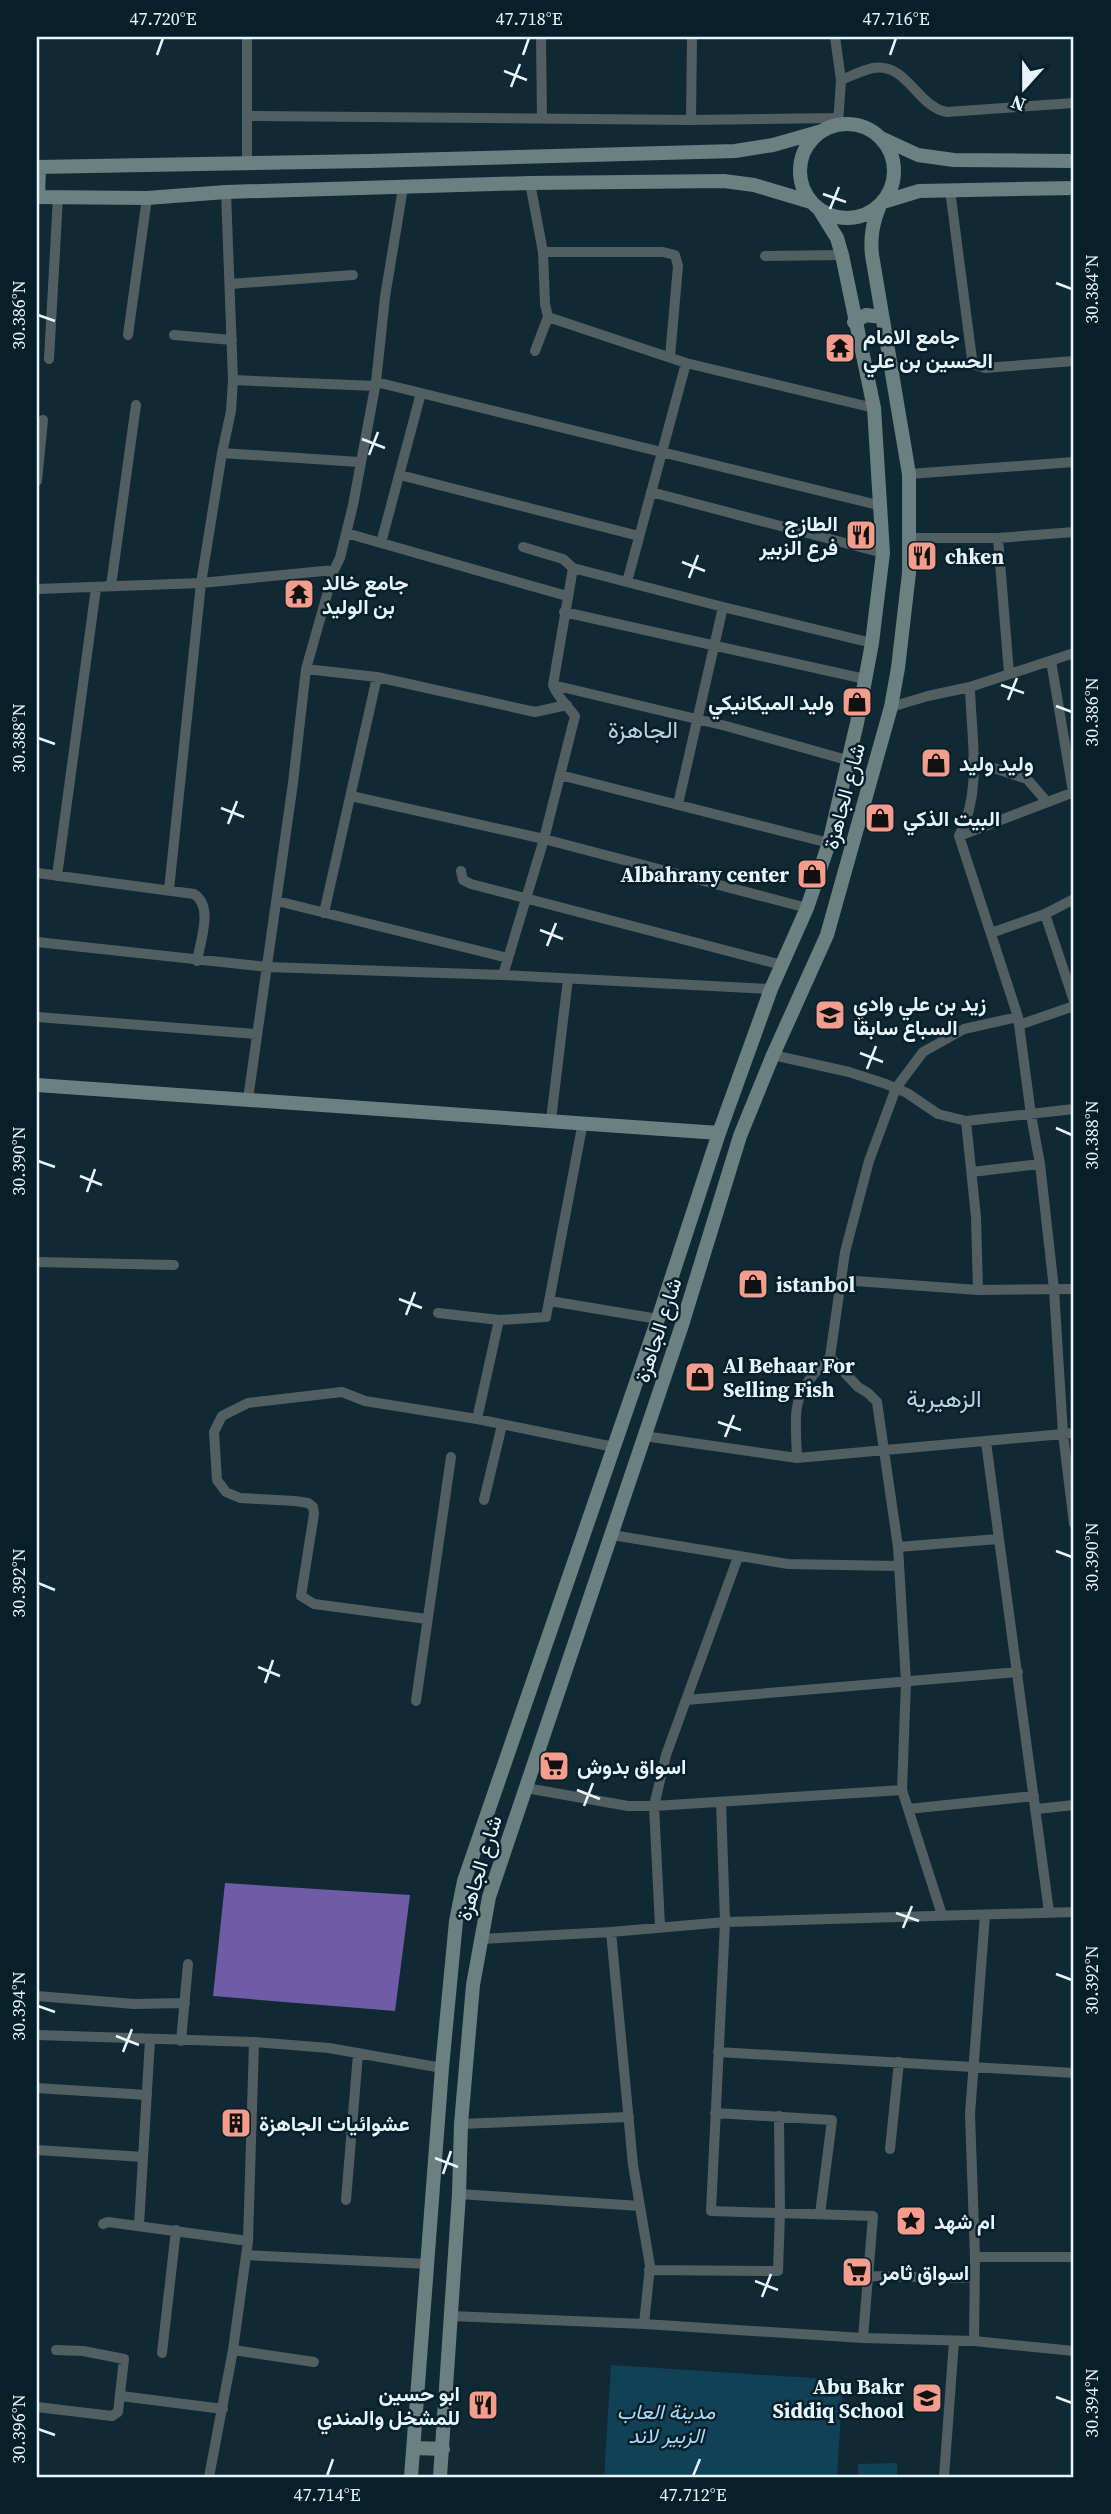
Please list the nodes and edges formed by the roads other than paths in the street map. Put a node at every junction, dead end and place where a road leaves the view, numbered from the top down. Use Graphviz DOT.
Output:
graph roads {
  1 [pos="247,37"];
  2 [pos="541,37"];
  3 [pos="692,37"];
  4 [pos="835,37"];
  5 [pos="841,80"];
  6 [pos="1074,103"];
  7 [pos="248,116"];
  8 [pos="541,119"];
  9 [pos="691,120"];
  10 [pos="837,121"];
  11 [pos="822,131"];
  12 [pos="881,138"];
  13 [pos="1074,161"];
  14 [pos="247,163"];
  15 [pos="38,167"];
  16 [pos="530,183"];
  17 [pos="402,188"];
  18 [pos="1074,188"];
  19 [pos="950,190"];
  20 [pos="226,192"];
  21 [pos="37,197"];
  22 [pos="58,197"];
  23 [pos="147,198"];
  24 [pos="881,203"];
  25 [pos="815,205"];
  26 [pos="543,252"];
  27 [pos="842,255"];
  28 [pos="765,256"];
  29 [pos="353,275"];
  30 [pos="230,284"];
  31 [pos="548,317"];
  32 [pos="881,317"];
  33 [pos="855,322"];
  34 [pos="128,335"];
  35 [pos="174,335"];
  36 [pos="232,340"];
  37 [pos="535,351"];
  38 [pos="670,357"];
  39 [pos="49,359"];
  40 [pos="1074,361"];
  41 [pos="687,363"];
  42 [pos="233,380"];
  43 [pos="375,384"];
  44 [pos="421,393"];
  45 [pos="136,405"];
  46 [pos="874,408"];
  47 [pos="43,420"];
  48 [pos="222,453"];
  49 [pos="662,453"];
  50 [pos="359,462"];
  51 [pos="1074,462"];
  52 [pos="909,474"];
  53 [pos="400,475"];
  54 [pos="37,481"];
  55 [pos="651,492"];
  56 [pos="881,506"];
  57 [pos="1074,532"];
  58 [pos="346,533"];
  59 [pos="639,536"];
  60 [pos="911,538"];
  61 [pos="998,538"];
  62 [pos="381,543"];
  63 [pos="523,547"];
  64 [pos="883,553"];
  65 [pos="573,568"];
  66 [pos="334,570"];
  67 [pos="909,573"];
  68 [pos="882,574"];
  69 [pos="627,582"];
  70 [pos="201,583"];
  71 [pos="111,586"];
  72 [pos="37,589"];
  73 [pos="96,589"];
  74 [pos="568,596"];
  75 [pos="723,607"];
  76 [pos="564,612"];
  77 [pos="872,643"];
  78 [pos="715,646"];
  79 [pos="1074,653"];
  80 [pos="1051,661"];
  81 [pos="306,669"];
  82 [pos="1009,673"];
  83 [pos="377,677"];
  84 [pos="865,679"];
  85 [pos="553,685"];
  86 [pos="970,687"];
  87 [pos="567,705"];
  88 [pos="891,707"];
  89 [pos="698,720"];
  90 [pos="848,760"];
  91 [pos="972,761"];
  92 [pos="560,775"];
  93 [pos="1073,792"];
  94 [pos="351,796"];
  95 [pos="1047,802"];
  96 [pos="678,804"];
  97 [pos="834,817"];
  98 [pos="858,823"];
  99 [pos="958,836"];
  100 [pos="544,839"];
  101 [pos="829,843"];
  102 [pos="461,871"];
  103 [pos="37,873"];
  104 [pos="57,876"];
  105 [pos="169,890"];
  106 [pos="527,898"];
  107 [pos="1074,900"];
  108 [pos="276,901"];
  109 [pos="807,908"];
  110 [pos="324,913"];
  111 [pos="1045,914"];
  112 [pos="991,933"];
  113 [pos="37,942"];
  114 [pos="509,958"];
  115 [pos="197,961"];
  116 [pos="782,965"];
  117 [pos="267,967"];
  118 [pos="503,975"];
  119 [pos="568,979"];
  120 [pos="771,989"];
  121 [pos="1074,1004"];
  122 [pos="37,1017"];
  123 [pos="1019,1021"];
  124 [pos="257,1034"];
  125 [pos="773,1055"];
  126 [pos="37,1085"];
  127 [pos="895,1088"];
  128 [pos="248,1099"];
  129 [pos="1074,1109"];
  130 [pos="1031,1115"];
  131 [pos="551,1120"];
  132 [pos="966,1121"];
  133 [pos="583,1122"];
  134 [pos="719,1133"];
  135 [pos="1040,1164"];
  136 [pos="972,1172"];
  137 [pos="37,1262"];
  138 [pos="174,1265"];
  139 [pos="842,1280"];
  140 [pos="1054,1289"];
  141 [pos="1074,1289"];
  142 [pos="978,1290"];
  143 [pos="550,1301"];
  144 [pos="438,1313"];
  145 [pos="658,1319"];
  146 [pos="499,1320"];
  147 [pos="682,1325"];
  148 [pos="830,1357"];
  149 [pos="477,1419"];
  150 [pos="502,1425"];
  151 [pos="1068,1433"];
  152 [pos="644,1436"];
  153 [pos="986,1441"];
  154 [pos="614,1447"];
  155 [pos="885,1451"];
  156 [pos="451,1457"];
  157 [pos="797,1458"];
  158 [pos="484,1500"];
  159 [pos="1074,1524"];
  160 [pos="612,1535"];
  161 [pos="998,1539"];
  162 [pos="898,1547"];
  163 [pos="738,1557"];
  164 [pos="898,1566"];
  165 [pos="427,1619"];
  166 [pos="1018,1672"];
  167 [pos="906,1682"];
  168 [pos="686,1700"];
  169 [pos="416,1701"];
  170 [pos="526,1788"];
  171 [pos="902,1790"];
  172 [pos="1034,1796"];
  173 [pos="721,1802"];
  174 [pos="1074,1805"];
  175 [pos="653,1807"];
  176 [pos="908,1809"];
  177 [pos="1037,1809"];
  178 [pos="1049,1912"];
  179 [pos="1074,1912"];
  180 [pos="942,1915"];
  181 [pos="985,1915"];
  182 [pos="725,1922"];
  183 [pos="660,1926"];
  184 [pos="611,1932"];
  185 [pos="480,1939"];
  186 [pos="188,1964"];
  187 [pos="37,1996"];
  188 [pos="185,2003"];
  189 [pos="37,2035"];
  190 [pos="150,2040"];
  191 [pos="181,2041"];
  192 [pos="254,2042"];
  193 [pos="718,2052"];
  194 [pos="358,2054"];
  195 [pos="900,2062"];
  196 [pos="442,2068"];
  197 [pos="972,2068"];
  198 [pos="1074,2073"];
  199 [pos="37,2088"];
  200 [pos="146,2095"];
  201 [pos="715,2112"];
  202 [pos="779,2116"];
  203 [pos="629,2117"];
  204 [pos="461,2124"];
  205 [pos="890,2149"];
  206 [pos="37,2150"];
  207 [pos="143,2157"];
  208 [pos="459,2194"];
  209 [pos="346,2200"];
  210 [pos="640,2206"];
  211 [pos="780,2213"];
  212 [pos="820,2214"];
  213 [pos="103,2224"];
  214 [pos="139,2225"];
  215 [pos="176,2230"];
  216 [pos="248,2241"];
  217 [pos="246,2255"];
  218 [pos="975,2257"];
  219 [pos="1074,2257"];
  220 [pos="428,2264"];
  221 [pos="649,2270"];
  222 [pos="868,2276"];
  223 [pos="973,2278"];
  224 [pos="451,2316"];
  225 [pos="644,2324"];
  226 [pos="863,2338"];
  227 [pos="954,2341"];
  228 [pos="974,2341"];
  229 [pos="56,2350"];
  230 [pos="233,2350"];
  231 [pos="1074,2351"];
  232 [pos="162,2353"];
  233 [pos="314,2362"];
  234 [pos="121,2396"];
  235 [pos="37,2407"];
  236 [pos="223,2409"];
  237 [pos="414,2448"];
  238 [pos="443,2449"];
  239 [pos="209,2477"];
  240 [pos="411,2477"];
  241 [pos="440,2477"];
  242 [pos="944,2477"];
  1 -- 7 [label="street"];
  2 -- 8 [label="street"];
  3 -- 9 [label="street"];
  4 -- 5 [label="street"];
  5 -- 6 [label="street"];
  5 -- 10 [label="street"];
  7 -- 8 [label="street"];
  7 -- 14 [label="street"];
  8 -- 9 [label="street"];
  9 -- 10 [label="street"];
  10 -- 11 [label="street"];
  10 -- 12 [label="street"];
  11 -- 14 [label="street"];
  11 -- 25 [label="street"];
  12 -- 13 [label="street"];
  12 -- 24 [label="street"];
  14 -- 15 [label="street"];
  15 -- 21 [label="street"];
  16 -- 17 [label="street"];
  16 -- 25 [label="street"];
  16 -- 26 [label="street"];
  17 -- 20 [label="street"];
  17 -- 43 [label="street"];
  18 -- 19 [label="street"];
  19 -- 24 [label="street"];
  19 -- 40 [label="street"];
  20 -- 23 [label="street"];
  20 -- 30 [label="street"];
  21 -- 22 [label="street"];
  22 -- 23 [label="street"];
  22 -- 39 [label="street"];
  23 -- 34 [label="street"];
  24 -- 25 [label="street"];
  24 -- 32 [label="street, شارع الجاهزة"];
  25 -- 27 [label="street, شارع الجاهزة"];
  26 -- 31 [label="street"];
  26 -- 38 [label="street"];
  27 -- 28 [label="street"];
  27 -- 33 [label="street, شارع الجاهزة"];
  29 -- 30 [label="street"];
  30 -- 36 [label="street"];
  31 -- 37 [label="street"];
  31 -- 38 [label="street"];
  32 -- 33 [label="street"];
  32 -- 52 [label="street, شارع الجاهزة"];
  33 -- 46 [label="street, شارع الجاهزة"];
  35 -- 36 [label="street"];
  36 -- 42 [label="street"];
  38 -- 41 [label="street"];
  41 -- 46 [label="street"];
  41 -- 49 [label="street"];
  42 -- 43 [label="street"];
  42 -- 48 [label="street"];
  43 -- 44 [label="street"];
  43 -- 50 [label="street"];
  44 -- 49 [label="street"];
  44 -- 53 [label="street"];
  45 -- 71 [label="street"];
  46 -- 56 [label="street, شارع الجاهزة"];
  47 -- 54 [label="street"];
  48 -- 50 [label="street"];
  48 -- 70 [label="street"];
  49 -- 55 [label="street"];
  49 -- 56 [label="street"];
  50 -- 58 [label="street"];
  51 -- 52 [label="street"];
  52 -- 60 [label="street, شارع الجاهزة"];
  53 -- 59 [label="street"];
  53 -- 62 [label="street"];
  55 -- 59 [label="street"];
  55 -- 64 [label="street"];
  56 -- 64 [label="street, شارع الجاهزة"];
  57 -- 61 [label="street"];
  58 -- 62 [label="street"];
  58 -- 66 [label="street"];
  59 -- 69 [label="street"];
  60 -- 61 [label="street"];
  60 -- 67 [label="street, شارع الجاهزة"];
  61 -- 82 [label="street"];
  62 -- 74 [label="street"];
  63 -- 65 [label="street"];
  64 -- 68 [label="street, شارع الجاهزة"];
  65 -- 69 [label="street"];
  65 -- 74 [label="street"];
  66 -- 70 [label="street"];
  66 -- 81 [label="street"];
  67 -- 68 [label="street"];
  67 -- 88 [label="street, شارع الجاهزة"];
  68 -- 77 [label="street, شارع الجاهزة"];
  69 -- 75 [label="street"];
  70 -- 71 [label="street"];
  70 -- 105 [label="street"];
  71 -- 73 [label="street"];
  72 -- 73 [label="street"];
  73 -- 104 [label="street"];
  74 -- 76 [label="street"];
  75 -- 77 [label="street"];
  75 -- 78 [label="street"];
  76 -- 78 [label="street"];
  76 -- 85 [label="street"];
  77 -- 84 [label="street, شارع الجاهزة"];
  78 -- 84 [label="street"];
  78 -- 89 [label="street"];
  79 -- 80 [label="street"];
  80 -- 82 [label="street"];
  80 -- 93 [label="street"];
  81 -- 83 [label="street"];
  81 -- 108 [label="street"];
  82 -- 86 [label="street"];
  83 -- 87 [label="street"];
  83 -- 94 [label="street"];
  84 -- 90 [label="street, شارع الجاهزة"];
  85 -- 87 [label="street"];
  85 -- 89 [label="street"];
  86 -- 88 [label="street"];
  86 -- 91 [label="street"];
  87 -- 92 [label="street"];
  88 -- 98 [label="street, شارع الجاهزة"];
  89 -- 90 [label="street"];
  89 -- 96 [label="street"];
  90 -- 97 [label="street, شارع الجاهزة"];
  91 -- 95 [label="street"];
  91 -- 99 [label="street"];
  92 -- 96 [label="street"];
  92 -- 100 [label="street"];
  93 -- 95 [label="street"];
  94 -- 100 [label="street"];
  94 -- 110 [label="street"];
  95 -- 99 [label="street"];
  96 -- 101 [label="street"];
  97 -- 98 [label="street"];
  97 -- 101 [label="street, شارع الجاهزة"];
  98 -- 125 [label="street, شارع الجاهزة"];
  99 -- 112 [label="street"];
  100 -- 106 [label="street"];
  100 -- 109 [label="street"];
  101 -- 109 [label="street, شارع الجاهزة"];
  102 -- 106 [label="street"];
  103 -- 104 [label="street"];
  104 -- 105 [label="street"];
  105 -- 115 [label="street"];
  106 -- 114 [label="street"];
  106 -- 116 [label="street"];
  107 -- 111 [label="street"];
  108 -- 110 [label="street"];
  108 -- 117 [label="street"];
  109 -- 116 [label="street, شارع الجاهزة"];
  110 -- 114 [label="street"];
  111 -- 112 [label="street"];
  111 -- 121 [label="street"];
  112 -- 123 [label="street"];
  113 -- 115 [label="street"];
  114 -- 118 [label="street"];
  115 -- 117 [label="street"];
  116 -- 120 [label="street, شارع الجاهزة"];
  117 -- 118 [label="street"];
  117 -- 124 [label="street"];
  118 -- 119 [label="street"];
  119 -- 120 [label="street"];
  119 -- 131 [label="street"];
  120 -- 134 [label="street, شارع الجاهزة"];
  121 -- 123 [label="street"];
  122 -- 124 [label="street"];
  123 -- 127 [label="street"];
  123 -- 130 [label="street"];
  124 -- 128 [label="street"];
  125 -- 127 [label="street"];
  125 -- 147 [label="street, شارع الجاهزة"];
  126 -- 128 [label="street"];
  127 -- 132 [label="street"];
  127 -- 139 [label="street"];
  128 -- 131 [label="street"];
  129 -- 130 [label="street"];
  130 -- 132 [label="street"];
  130 -- 135 [label="street"];
  131 -- 133 [label="street"];
  132 -- 136 [label="street"];
  133 -- 134 [label="street"];
  133 -- 143 [label="street"];
  134 -- 145 [label="street, شارع الجاهزة"];
  135 -- 136 [label="street"];
  135 -- 140 [label="street"];
  136 -- 142 [label="street"];
  137 -- 138 [label="street"];
  139 -- 142 [label="street"];
  139 -- 148 [label="street"];
  140 -- 141 [label="street"];
  140 -- 142 [label="street"];
  140 -- 151 [label="street"];
  143 -- 145 [label="street"];
  143 -- 146 [label="street"];
  144 -- 146 [label="street"];
  145 -- 147 [label="street"];
  145 -- 154 [label="street, شارع الجاهزة"];
  146 -- 149 [label="street"];
  147 -- 152 [label="street, شارع الجاهزة"];
  148 -- 155 [label="street"];
  148 -- 157 [label="street"];
  149 -- 150 [label="street"];
  149 -- 165 [label="street"];
  150 -- 154 [label="street"];
  150 -- 158 [label="street"];
  151 -- 153 [label="street"];
  151 -- 159 [label="street"];
  152 -- 157 [label="street"];
  152 -- 160 [label="street, شارع الجاهزة"];
  153 -- 155 [label="street"];
  153 -- 161 [label="street"];
  154 -- 196 [label="street, شارع الجاهزة"];
  155 -- 157 [label="street"];
  155 -- 162 [label="street"];
  156 -- 165 [label="street"];
  160 -- 163 [label="street"];
  160 -- 170 [label="street, شارع الجاهزة"];
  161 -- 162 [label="street"];
  161 -- 166 [label="street"];
  162 -- 164 [label="street"];
  163 -- 164 [label="street"];
  163 -- 168 [label="street"];
  164 -- 167 [label="street"];
  165 -- 169 [label="street"];
  166 -- 167 [label="street"];
  166 -- 172 [label="street"];
  167 -- 168 [label="street"];
  167 -- 171 [label="street"];
  168 -- 175 [label="street"];
  170 -- 175 [label="street"];
  170 -- 185 [label="street, شارع الجاهزة"];
  171 -- 173 [label="street"];
  171 -- 176 [label="street"];
  172 -- 176 [label="street"];
  172 -- 177 [label="street"];
  173 -- 175 [label="street"];
  173 -- 182 [label="street"];
  174 -- 177 [label="street"];
  175 -- 183 [label="street"];
  176 -- 180 [label="street"];
  177 -- 178 [label="street"];
  178 -- 179 [label="street"];
  178 -- 181 [label="street"];
  180 -- 181 [label="street"];
  180 -- 182 [label="street"];
  181 -- 197 [label="street"];
  182 -- 183 [label="street"];
  182 -- 193 [label="street"];
  183 -- 184 [label="street"];
  184 -- 185 [label="street"];
  184 -- 203 [label="street"];
  185 -- 204 [label="street, شارع الجاهزة"];
  186 -- 188 [label="street"];
  187 -- 188 [label="street"];
  188 -- 191 [label="street"];
  189 -- 190 [label="street"];
  190 -- 191 [label="street"];
  190 -- 200 [label="street"];
  191 -- 192 [label="street"];
  192 -- 194 [label="street"];
  192 -- 216 [label="street"];
  193 -- 195 [label="street"];
  193 -- 201 [label="street"];
  194 -- 196 [label="street"];
  194 -- 209 [label="street"];
  195 -- 197 [label="street"];
  195 -- 205 [label="street"];
  196 -- 220 [label="street, شارع الجاهزة"];
  197 -- 198 [label="street"];
  197 -- 218 [label="street"];
  199 -- 200 [label="street"];
  200 -- 207 [label="street"];
  201 -- 202 [label="street"];
  201 -- 211 [label="street"];
  202 -- 211 [label="street"];
  202 -- 212 [label="street"];
  203 -- 204 [label="street"];
  203 -- 210 [label="street"];
  204 -- 208 [label="street, شارع الجاهزة"];
  206 -- 207 [label="street"];
  207 -- 214 [label="street"];
  208 -- 210 [label="street"];
  208 -- 224 [label="street, شارع الجاهزة"];
  210 -- 221 [label="street"];
  211 -- 212 [label="street"];
  211 -- 221 [label="street"];
  212 -- 222 [label="street"];
  213 -- 214 [label="street"];
  214 -- 215 [label="street"];
  215 -- 216 [label="street"];
  215 -- 232 [label="street"];
  216 -- 217 [label="street"];
  217 -- 220 [label="street"];
  217 -- 230 [label="street"];
  218 -- 219 [label="street"];
  218 -- 223 [label="street"];
  220 -- 237 [label="street, شارع الجاهزة"];
  221 -- 225 [label="street"];
  222 -- 223 [label="street"];
  222 -- 226 [label="street"];
  223 -- 228 [label="street"];
  224 -- 225 [label="street"];
  224 -- 238 [label="street, شارع الجاهزة"];
  225 -- 226 [label="street"];
  226 -- 227 [label="street"];
  227 -- 228 [label="street"];
  227 -- 242 [label="street"];
  228 -- 231 [label="street"];
  229 -- 234 [label="street"];
  230 -- 233 [label="street"];
  230 -- 236 [label="street"];
  234 -- 235 [label="street"];
  234 -- 236 [label="street"];
  236 -- 239 [label="street"];
  237 -- 238 [label="street"];
  237 -- 240 [label="street, شارع الجاهزة"];
  238 -- 241 [label="street, شارع الجاهزة"];
}
